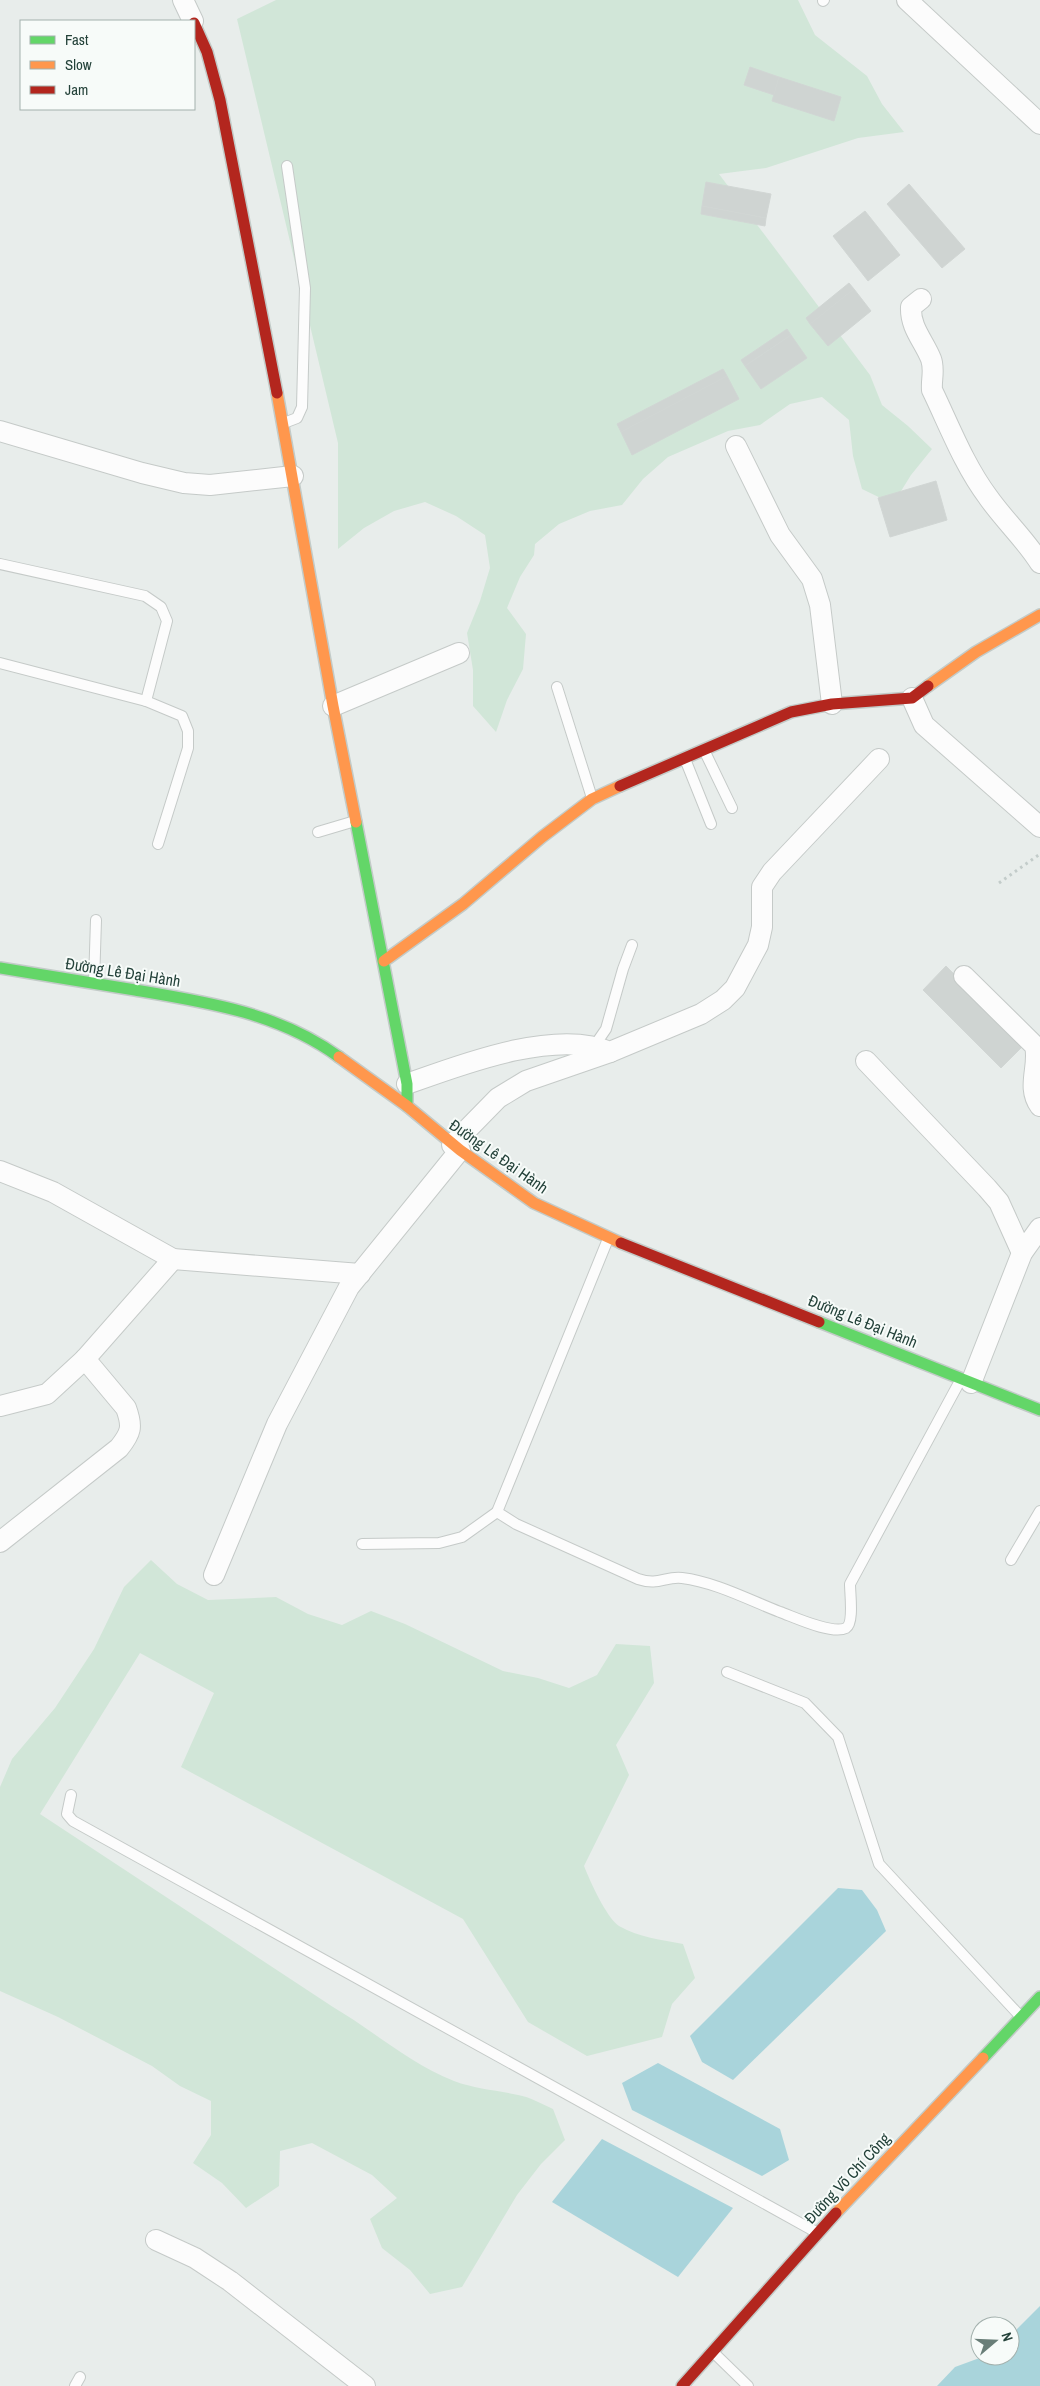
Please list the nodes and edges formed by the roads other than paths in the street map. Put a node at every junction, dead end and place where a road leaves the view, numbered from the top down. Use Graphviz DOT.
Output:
graph roads {
  1 [pos="183,0"];
  2 [pos="906,0"];
  3 [pos="192,20"];
  4 [pos="195,26"];
  5 [pos="1040,124"];
  6 [pos="287,166"];
  7 [pos="922,299"];
  8 [pos="283,423"];
  9 [pos="0,431"];
  10 [pos="736,446"];
  11 [pos="293,476"];
  12 [pos="0,564"];
  13 [pos="1040,564"];
  14 [pos="1040,615"];
  15 [pos="459,653"];
  16 [pos="0,663"];
  17 [pos="557,687"];
  18 [pos="912,698"];
  19 [pos="146,701"];
  20 [pos="832,704"];
  21 [pos="333,706"];
  22 [pos="704,749"];
  23 [pos="684,758"];
  24 [pos="879,759"];
  25 [pos="592,799"];
  26 [pos="732,808"];
  27 [pos="356,821"];
  28 [pos="711,824"];
  29 [pos="1040,827"];
  30 [pos="318,832"];
  31 [pos="158,844"];
  32 [pos="96,920"];
  33 [pos="632,945"];
  34 [pos="384,960"];
  35 [pos="0,971"];
  36 [pos="964,976"];
  37 [pos="94,984"];
  38 [pos="602,1048"];
  39 [pos="866,1061"];
  40 [pos="406,1084"];
  41 [pos="407,1106"];
  42 [pos="1040,1106"];
  43 [pos="456,1148"];
  44 [pos="0,1171"];
  45 [pos="1040,1228"];
  46 [pos="608,1238"];
  47 [pos="1022,1253"];
  48 [pos="173,1259"];
  49 [pos="360,1274"];
  50 [pos="85,1359"];
  51 [pos="966,1381"];
  52 [pos="0,1406"];
  53 [pos="1040,1410"];
  54 [pos="1040,1511"];
  55 [pos="497,1512"];
  56 [pos="0,1542"];
  57 [pos="362,1544"];
  58 [pos="1011,1560"];
  59 [pos="214,1575"];
  60 [pos="727,1672"];
  61 [pos="71,1795"];
  62 [pos="1040,1998"];
  63 [pos="1022,2018"];
  64 [pos="817,2233"];
  65 [pos="156,2240"];
  66 [pos="712,2352"];
  67 [pos="365,2386"];
  68 [pos="682,2386"];
  69 [pos="748,2386"];
  1 -- 3 [label="street"];
  2 -- 5 [label="street"];
  4 -- 8 [label="street"];
  6 -- 8 [label="lane"];
  7 -- 13 [label="street"];
  8 -- 11 [label="street"];
  9 -- 11 [label="street"];
  10 -- 20 [label="street"];
  11 -- 21 [label="street"];
  12 -- 19 [label="lane"];
  14 -- 18 [label="street"];
  15 -- 21 [label="street"];
  16 -- 19 [label="lane"];
  17 -- 25 [label="lane"];
  18 -- 20 [label="street"];
  18 -- 29 [label="street"];
  19 -- 31 [label="lane"];
  20 -- 22 [label="street"];
  21 -- 27 [label="street"];
  22 -- 23 [label="street"];
  22 -- 26 [label="lane"];
  23 -- 25 [label="street"];
  23 -- 28 [label="lane"];
  24 -- 38 [label="street"];
  25 -- 34 [label="street"];
  27 -- 30 [label="lane"];
  27 -- 34 [label="street"];
  32 -- 37 [label="lane"];
  33 -- 38 [label="lane"];
  34 -- 40 [label="street"];
  35 -- 37 [label="street, Đường Lê Đại Hành"];
  36 -- 42 [label="street"];
  37 -- 41 [label="street, Đường Lê Đại Hành"];
  38 -- 40 [label="street"];
  38 -- 43 [label="street"];
  39 -- 47 [label="street"];
  40 -- 41 [label="street"];
  41 -- 43 [label="street, Đường Lê Đại Hành"];
  43 -- 46 [label="street, Đường Lê Đại Hành"];
  43 -- 49 [label="street"];
  44 -- 48 [label="street"];
  45 -- 47 [label="street"];
  46 -- 51 [label="street, Đường Lê Đại Hành"];
  46 -- 55 [label="lane"];
  47 -- 51 [label="street"];
  48 -- 49 [label="street"];
  48 -- 50 [label="street"];
  49 -- 59 [label="street"];
  50 -- 52 [label="street"];
  50 -- 56 [label="street"];
  51 -- 53 [label="street, Đường Lê Đại Hành"];
  51 -- 55 [label="lane"];
  54 -- 58 [label="lane"];
  55 -- 57 [label="lane"];
  60 -- 63 [label="lane"];
  61 -- 64 [label="lane"];
  62 -- 63 [label="street, Đường Võ Chí Công"];
  63 -- 64 [label="street, Đường Võ Chí Công"];
  64 -- 66 [label="street, Đường Võ Chí Công"];
  65 -- 67 [label="street"];
  66 -- 68 [label="street, Đường Võ Chí Công"];
  66 -- 69 [label="lane"];
}
